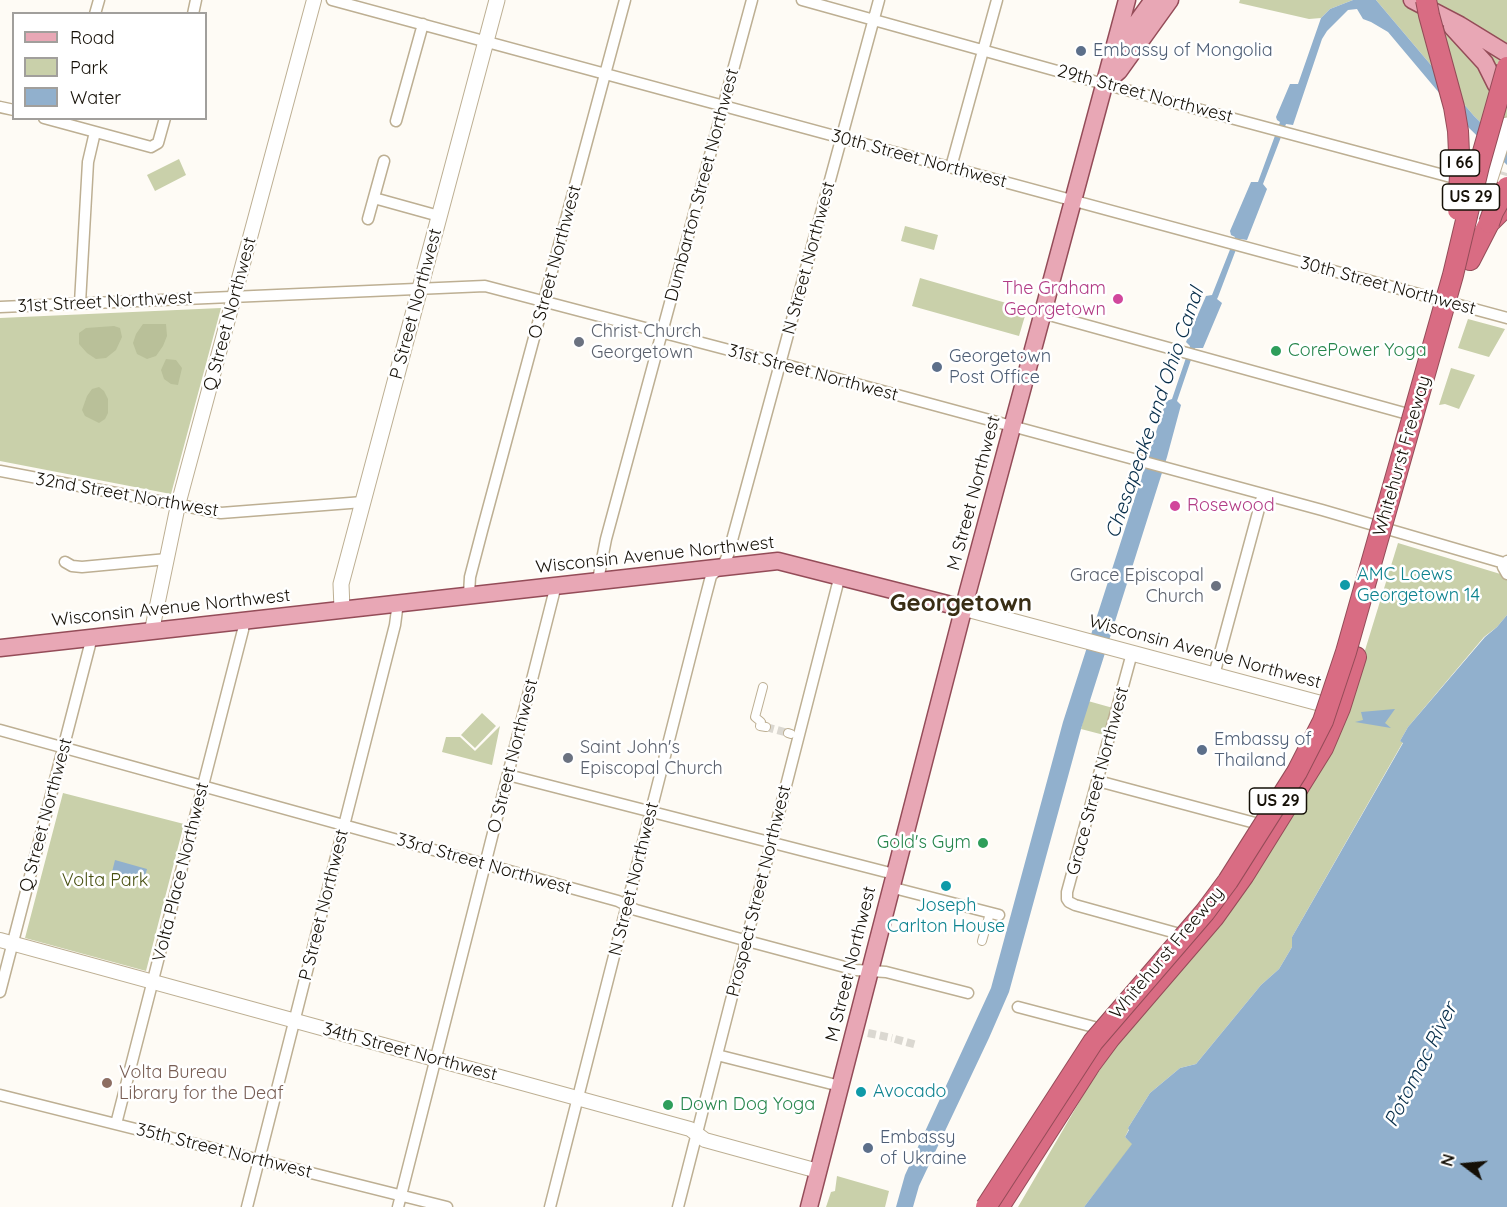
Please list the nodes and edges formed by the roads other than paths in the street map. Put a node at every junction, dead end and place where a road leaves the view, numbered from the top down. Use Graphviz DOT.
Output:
graph roads {
  1 [pos="314,0"];
  2 [pos="332,0"];
  3 [pos="497,0"];
  4 [pos="626,0"];
  5 [pos="752,0"];
  6 [pos="802,0"];
  7 [pos="879,0"];
  8 [pos="997,0"];
  9 [pos="1128,0"];
  10 [pos="1170,0"];
  11 [pos="1412,0"];
  12 [pos="1437,4"];
  13 [pos="1153,8"];
  14 [pos="874,19"];
  15 [pos="423,24"];
  16 [pos="486,41"];
  17 [pos="983,50"];
  18 [pos="1506,54"];
  19 [pos="1112,58"];
  20 [pos="606,74"];
  21 [pos="1104,84"];
  22 [pos="1496,85"];
  23 [pos="724,106"];
  24 [pos="164,120"];
  25 [pos="66,121"];
  26 [pos="396,121"];
  27 [pos="1506,129"];
  28 [pos="94,132"];
  29 [pos="841,137"];
  30 [pos="384,161"];
  31 [pos="951,167"];
  32 [pos="1498,187"];
  33 [pos="374,198"];
  34 [pos="1073,201"];
  35 [pos="1507,204"];
  36 [pos="439,216"];
  37 [pos="369,219"];
  38 [pos="1489,223"];
  39 [pos="420,288"];
  40 [pos="235,296"];
  41 [pos="546,301"];
  42 [pos="80,303"];
  43 [pos="1451,303"];
  44 [pos="0,307"];
  45 [pos="1042,313"];
  46 [pos="1507,318"];
  47 [pos="1438,328"];
  48 [pos="663,333"];
  49 [pos="780,364"];
  50 [pos="1419,417"];
  51 [pos="1012,427"];
  52 [pos="0,471"];
  53 [pos="1263,494"];
  54 [pos="363,502"];
  55 [pos="178,505"];
  56 [pos="1386,529"];
  57 [pos="167,559"];
  58 [pos="65,562"];
  59 [pos="1506,562"];
  60 [pos="721,566"];
  61 [pos="1507,574"];
  62 [pos="840,575"];
  63 [pos="598,579"];
  64 [pos="556,585"];
  65 [pos="469,594"];
  66 [pos="398,602"];
  67 [pos="963,608"];
  68 [pos="342,609"];
  69 [pos="244,620"];
  70 [pos="152,630"];
  71 [pos="92,637"];
  72 [pos="0,648"];
  73 [pos="1132,653"];
  74 [pos="1214,675"];
  75 [pos="763,687"];
  76 [pos="1334,707"];
  77 [pos="766,727"];
  78 [pos="0,730"];
  79 [pos="63,747"];
  80 [pos="508,775"];
  81 [pos="1098,781"];
  82 [pos="203,786"];
  83 [pos="651,811"];
  84 [pos="1255,823"];
  85 [pos="344,825"];
  86 [pos="771,842"];
  87 [pos="485,864"];
  88 [pos="892,881"];
  89 [pos="627,905"];
  90 [pos="994,914"];
  91 [pos="1176,933"];
  92 [pos="746,940"];
  93 [pos="6,941"];
  94 [pos="982,941"];
  95 [pos="869,970"];
  96 [pos="153,982"];
  97 [pos="0,992"];
  98 [pos="968,993"];
  99 [pos="1018,1007"];
  100 [pos="295,1020"];
  101 [pos="1094,1027"];
  102 [pos="717,1055"];
  103 [pos="435,1060"];
  104 [pos="840,1086"];
  105 [pos="0,1095"];
  106 [pos="577,1098"];
  107 [pos="1066,1102"];
  108 [pos="116,1125"];
  109 [pos="697,1135"];
  110 [pos="259,1160"];
  111 [pos="818,1171"];
  112 [pos="401,1195"];
  113 [pos="247,1207"];
  114 [pos="398,1207"];
  115 [pos="447,1207"];
  116 [pos="550,1207"];
  117 [pos="678,1207"];
  118 [pos="809,1207"];
  119 [pos="986,1207"];
  120 [pos="993,1207"];
  121 [pos="999,1207"];
  122 [pos="1008,1207"];
  1 -- 40 [label="street, Q Street Northwest"];
  2 -- 15 [label="street, 30th Street Northwest"];
  3 -- 16 [label="main road, P Street Northwest"];
  4 -- 20 [label="street, O Street Northwest"];
  5 -- 23 [label="street, Dumbarton Street Northwest"];
  6 -- 14 [label="street, 29th Street Northwest"];
  7 -- 14 [label="street, N Street Northwest"];
  8 -- 17 [label="street"];
  9 -- 13 [label="main road"];
  9 -- 19 [label="main road, M Street Northwest"];
  10 -- 13 [label="main road"];
  11 -- 12 [label="main road"];
  12 -- 18 [label="main road"];
  12 -- 22 [label="main road"];
  12 -- 47 [label="highway, I 66, bridge"];
  13 -- 19 [label="main road"];
  13 -- 21 [label="main road"];
  14 -- 17 [label="street, 29th Street Northwest"];
  14 -- 29 [label="street, N Street Northwest"];
  15 -- 16 [label="street, 30th Street Northwest"];
  15 -- 26 [label="street"];
  16 -- 20 [label="street, 30th Street Northwest"];
  16 -- 36 [label="main road, P Street Northwest"];
  17 -- 21 [label="street, 29th Street Northwest"];
  17 -- 31 [label="street"];
  18 -- 47 [label="highway, Whitehurst Freeway / US 29, bridge"];
  19 -- 21 [label="main road, M Street Northwest"];
  20 -- 23 [label="street, 30th Street Northwest"];
  20 -- 41 [label="street, O Street Northwest"];
  21 -- 32 [label="street, 29th Street Northwest"];
  21 -- 34 [label="main road, M Street Northwest"];
  23 -- 29 [label="street, 30th Street Northwest"];
  23 -- 48 [label="street, Dumbarton Street Northwest"];
  24 -- 28 [label="street"];
  25 -- 28 [label="street"];
  27 -- 32 [label="main road"];
  28 -- 42 [label="street"];
  29 -- 31 [label="street, 30th Street Northwest"];
  29 -- 49 [label="street, N Street Northwest"];
  30 -- 33 [label="street"];
  31 -- 34 [label="street, 30th Street Northwest"];
  32 -- 38 [label="highway, Whitehurst Freeway / US 29, bridge"];
  32 -- 43 [label="main road"];
  33 -- 36 [label="street"];
  33 -- 37 [label="street"];
  34 -- 43 [label="street, 30th Street Northwest"];
  34 -- 45 [label="main road, M Street Northwest"];
  35 -- 38 [label="highway"];
  36 -- 39 [label="main road, P Street Northwest"];
  38 -- 107 [label="highway, Whitehurst Freeway / US 29"];
  39 -- 40 [label="street, 31st Street Northwest"];
  39 -- 41 [label="street, 31st Street Northwest"];
  39 -- 54 [label="main road, P Street Northwest"];
  40 -- 42 [label="street, 31st Street Northwest"];
  40 -- 55 [label="street, Q Street Northwest"];
  41 -- 48 [label="street, 31st Street Northwest"];
  41 -- 65 [label="street, O Street Northwest"];
  42 -- 44 [label="street, 31st Street Northwest"];
  43 -- 46 [label="street, 30th Street Northwest"];
  43 -- 50 [label="main road"];
  45 -- 50 [label="street"];
  45 -- 51 [label="main road, M Street Northwest"];
  47 -- 119 [label="highway, Whitehurst Freeway / US 29, bridge"];
  48 -- 49 [label="street, 31st Street Northwest"];
  48 -- 63 [label="street, Dumbarton Street Northwest"];
  49 -- 51 [label="street, 31st Street Northwest"];
  49 -- 60 [label="street, N Street Northwest"];
  50 -- 56 [label="main road"];
  51 -- 53 [label="street, 31st Street Northwest"];
  51 -- 67 [label="main road, M Street Northwest"];
  52 -- 55 [label="street, 32nd Street Northwest"];
  53 -- 56 [label="street, 31st Street Northwest"];
  53 -- 74 [label="street"];
  54 -- 55 [label="street, 32nd Street Northwest"];
  54 -- 68 [label="main road, P Street Northwest"];
  55 -- 57 [label="street, Q Street Northwest"];
  56 -- 59 [label="street, 31st Street Northwest"];
  56 -- 76 [label="main road"];
  57 -- 58 [label="street"];
  57 -- 70 [label="street, Q Street Northwest"];
  59 -- 61 [label="street"];
  60 -- 62 [label="main road, Wisconsin Avenue Northwest"];
  60 -- 63 [label="main road, Wisconsin Avenue Northwest"];
  60 -- 83 [label="street, N Street Northwest"];
  62 -- 67 [label="main road, Wisconsin Avenue Northwest"];
  62 -- 86 [label="street, Prospect Street Northwest"];
  63 -- 64 [label="main road, Wisconsin Avenue Northwest"];
  64 -- 65 [label="main road, Wisconsin Avenue Northwest"];
  64 -- 80 [label="street, O Street Northwest"];
  65 -- 66 [label="main road, Wisconsin Avenue Northwest"];
  66 -- 68 [label="main road, Wisconsin Avenue Northwest"];
  66 -- 85 [label="street, P Street Northwest"];
  67 -- 73 [label="main road, Wisconsin Avenue Northwest"];
  67 -- 88 [label="main road, M Street Northwest"];
  68 -- 69 [label="main road, Wisconsin Avenue Northwest"];
  69 -- 70 [label="main road, Wisconsin Avenue Northwest"];
  69 -- 82 [label="street, Volta Place Northwest"];
  70 -- 71 [label="main road, Wisconsin Avenue Northwest"];
  71 -- 72 [label="main road, Wisconsin Avenue Northwest"];
  71 -- 79 [label="street, Q Street Northwest"];
  73 -- 74 [label="main road, Wisconsin Avenue Northwest"];
  73 -- 81 [label="street, Grace Street Northwest"];
  74 -- 76 [label="main road, Wisconsin Avenue Northwest"];
  75 -- 77 [label="street"];
  76 -- 120 [label="street"];
  78 -- 79 [label="street, 33rd Street Northwest"];
  79 -- 82 [label="street, 33rd Street Northwest"];
  79 -- 93 [label="street, Q Street Northwest"];
  80 -- 83 [label="street"];
  80 -- 87 [label="street, O Street Northwest"];
  81 -- 84 [label="street"];
  81 -- 91 [label="street, Grace Street Northwest"];
  82 -- 85 [label="street, 33rd Street Northwest"];
  82 -- 96 [label="street, Volta Place Northwest"];
  83 -- 86 [label="street"];
  83 -- 89 [label="street, N Street Northwest"];
  85 -- 87 [label="street, 33rd Street Northwest"];
  85 -- 100 [label="street, P Street Northwest"];
  86 -- 88 [label="street"];
  86 -- 92 [label="street, Prospect Street Northwest"];
  87 -- 89 [label="street, 33rd Street Northwest"];
  87 -- 103 [label="street, O Street Northwest"];
  88 -- 90 [label="street"];
  88 -- 95 [label="main road, M Street Northwest"];
  89 -- 92 [label="street, 33rd Street Northwest"];
  89 -- 106 [label="street, N Street Northwest"];
  90 -- 94 [label="street"];
  92 -- 95 [label="street, 33rd Street Northwest"];
  92 -- 102 [label="street, Prospect Street Northwest"];
  93 -- 96 [label="street, 34th Street Northwest"];
  93 -- 97 [label="street, Q Street Northwest"];
  95 -- 98 [label="street, 33rd Street Northwest"];
  95 -- 104 [label="main road, M Street Northwest"];
  96 -- 100 [label="street, 34th Street Northwest"];
  96 -- 108 [label="street, Volta Place Northwest"];
  99 -- 101 [label="street"];
  100 -- 103 [label="street, 34th Street Northwest"];
  100 -- 110 [label="street, P Street Northwest"];
  102 -- 104 [label="street"];
  102 -- 109 [label="street, Prospect Street Northwest"];
  103 -- 106 [label="street, 34th Street Northwest"];
  103 -- 112 [label="street, O Street Northwest"];
  104 -- 111 [label="main road, M Street Northwest"];
  105 -- 108 [label="street, 35th Street Northwest"];
  106 -- 109 [label="street, 34th Street Northwest"];
  106 -- 116 [label="street, N Street Northwest"];
  107 -- 121 [label="highway, Whitehurst Freeway"];
  107 -- 122 [label="highway, US 29"];
  108 -- 110 [label="street, 35th Street Northwest"];
  109 -- 111 [label="street, 34th Street Northwest"];
  109 -- 117 [label="street, Prospect Street Northwest"];
  110 -- 112 [label="street, 35th Street Northwest"];
  110 -- 113 [label="street, P Street Northwest"];
  111 -- 118 [label="main road, M Street Northwest"];
  112 -- 114 [label="street, O Street Northwest"];
  112 -- 115 [label="street, 35th Street Northwest"];
}
